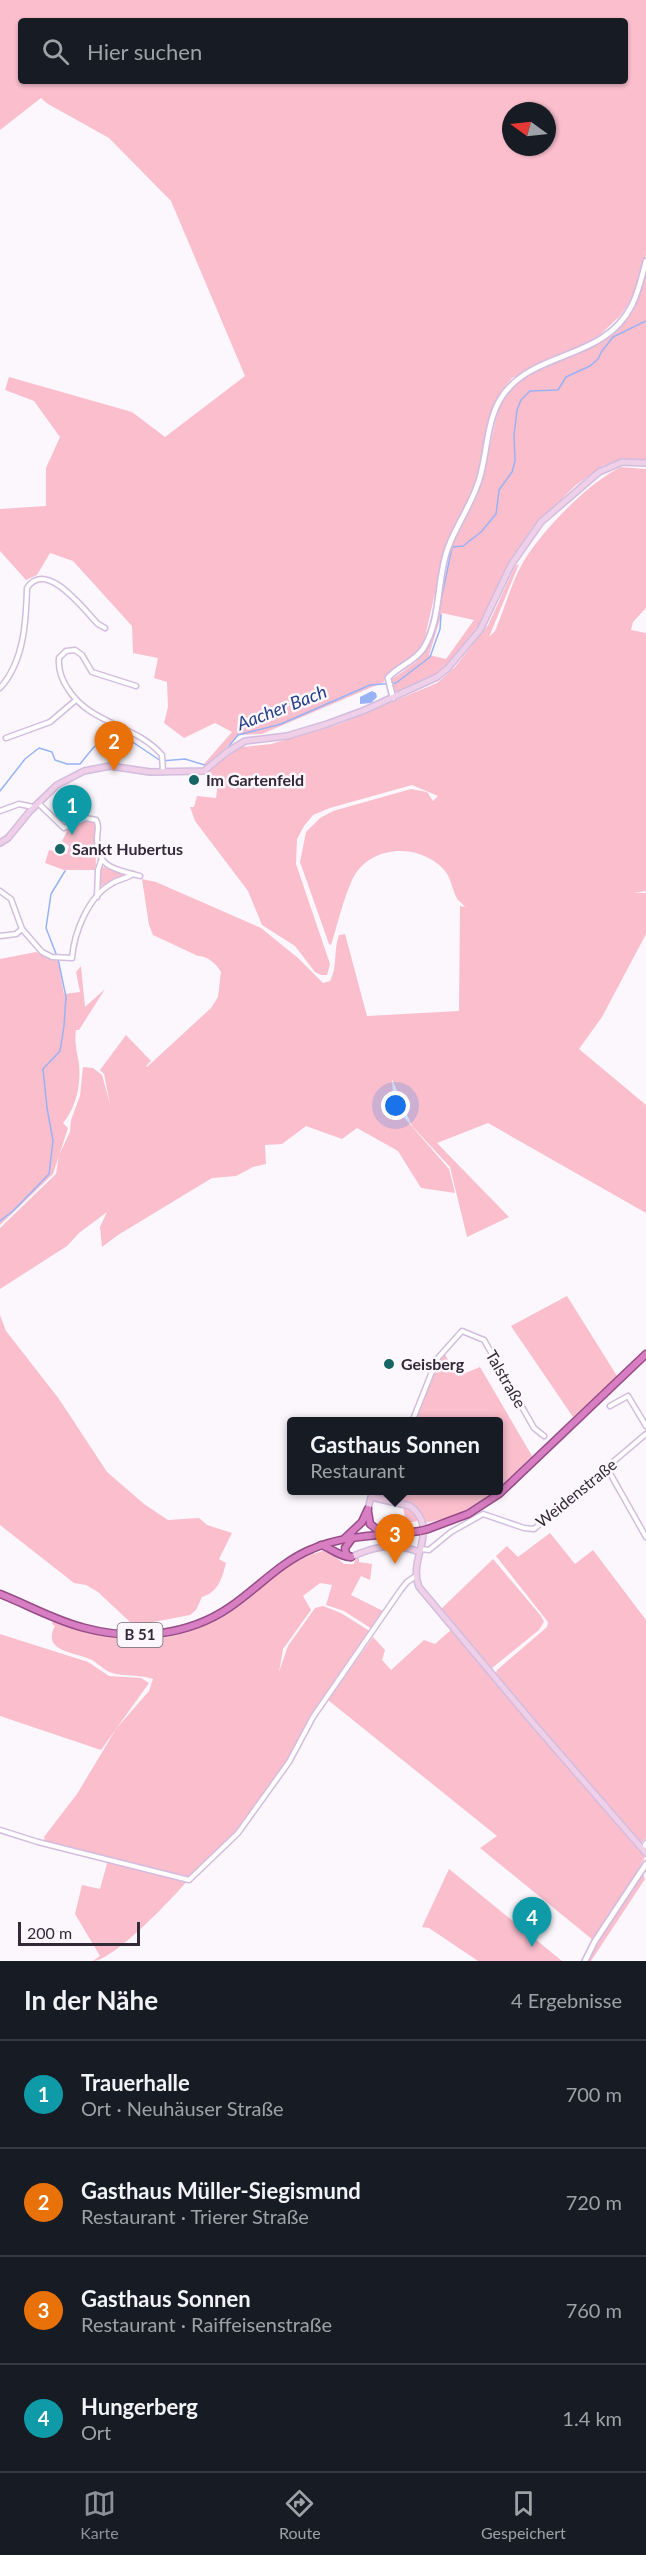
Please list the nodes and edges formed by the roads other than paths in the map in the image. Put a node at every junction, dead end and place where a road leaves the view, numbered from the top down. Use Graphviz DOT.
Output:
graph roads {
  1 [pos="646,261"];
  2 [pos="646,463"];
  3 [pos="105,628"];
  4 [pos="136,686"];
  5 [pos="0,688"];
  6 [pos="393,698"];
  7 [pos="76,700"];
  8 [pos="6,738"];
  9 [pos="163,772"];
  10 [pos="30,805"];
  11 [pos="0,811"];
  12 [pos="0,843"];
  13 [pos="101,861"];
  14 [pos="133,874"];
  15 [pos="140,876"];
  16 [pos="96,885"];
  17 [pos="103,890"];
  18 [pos="0,891"];
  19 [pos="97,897"];
  20 [pos="22,929"];
  21 [pos="0,936"];
  22 [pos="646,1354"];
  23 [pos="610,1406"];
  24 [pos="414,1417"];
  25 [pos="646,1425"];
  26 [pos="646,1434"];
  27 [pos="544,1436"];
  28 [pos="608,1468"];
  29 [pos="503,1490"];
  30 [pos="497,1495"];
  31 [pos="371,1497"];
  32 [pos="368,1509"];
  33 [pos="384,1534"];
  34 [pos="353,1537"];
  35 [pos="646,1538"];
  36 [pos="344,1539"];
  37 [pos="320,1545"];
  38 [pos="420,1550"];
  39 [pos="351,1557"];
  40 [pos="416,1576"];
  41 [pos="0,1594"];
  42 [pos="0,1830"];
  43 [pos="646,1843"];
  44 [pos="644,1851"];
  45 [pos="646,1864"];
  46 [pos="585,1961"];
  1 -- 6 [label="street"];
  2 -- 6 [label="main road"];
  3 -- 5 [label="street"];
  4 -- 7 [label="street"];
  6 -- 9 [label="main road"];
  7 -- 8 [label="street"];
  7 -- 9 [label="street"];
  9 -- 10 [label="main road"];
  10 -- 11 [label="street"];
  10 -- 12 [label="main road"];
  10 -- 13 [label="street"];
  13 -- 14 [label="street"];
  13 -- 16 [label="street"];
  14 -- 15 [label="street"];
  14 -- 17 [label="street"];
  16 -- 17 [label="street"];
  16 -- 19 [label="street"];
  17 -- 19 [label="street"];
  18 -- 20 [label="street"];
  19 -- 20 [label="street"];
  20 -- 21 [label="street"];
  22 -- 29 [label="highway, B 51, bridge"];
  23 -- 25 [label="street"];
  24 -- 27 [label="street, Talstraße"];
  26 -- 28 [label="street, Weidenstraße"];
  28 -- 35 [label="street"];
  28 -- 38 [label="street, Weidenstraße"];
  30 -- 33 [label="highway, B 51, bridge"];
  31 -- 32 [label="main road"];
  31 -- 38 [label="main road"];
  32 -- 33 [label="highway"];
  32 -- 36 [label="highway"];
  33 -- 34 [label="highway, B 51"];
  34 -- 36 [label="highway, B 51"];
  34 -- 39 [label="highway"];
  36 -- 37 [label="highway, B 51"];
  37 -- 39 [label="highway"];
  37 -- 41 [label="highway, B 51"];
  38 -- 39 [label="main road"];
  38 -- 40 [label="main road"];
  40 -- 42 [label="street"];
  40 -- 44 [label="main road"];
  43 -- 44 [label="street"];
  45 -- 46 [label="street"];
}
